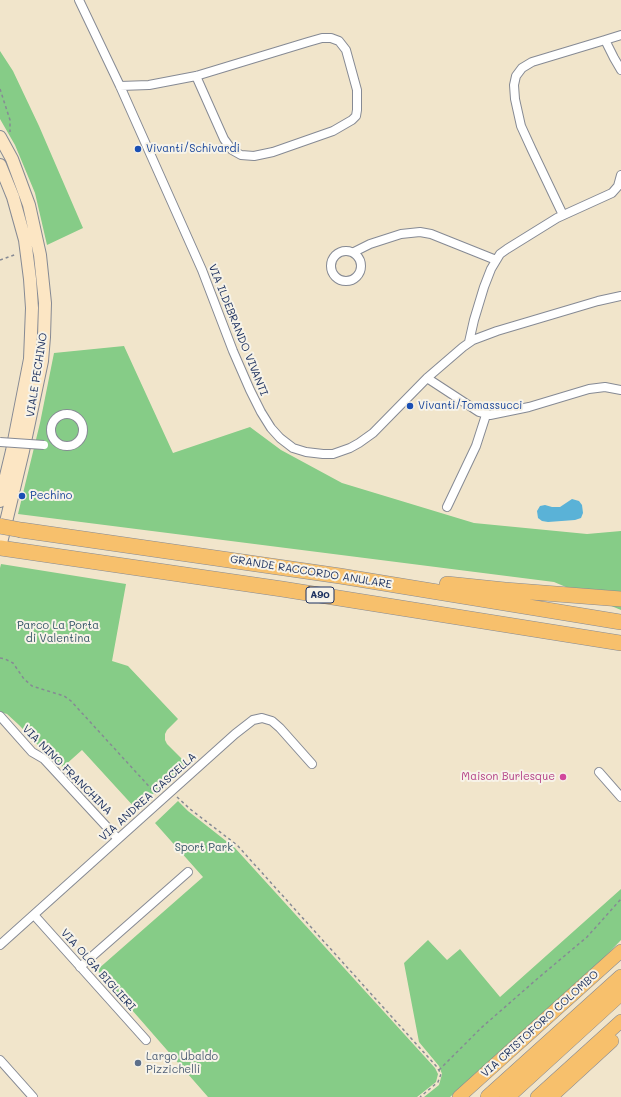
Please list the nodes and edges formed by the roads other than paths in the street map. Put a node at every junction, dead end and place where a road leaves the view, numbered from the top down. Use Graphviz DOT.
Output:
graph roads {
  1 [pos="79,0"];
  2 [pos="621,35"];
  3 [pos="605,40"];
  4 [pos="621,70"];
  5 [pos="196,76"];
  6 [pos="120,86"];
  7 [pos="5,135"];
  8 [pos="0,165"];
  9 [pos="621,175"];
  10 [pos="563,215"];
  11 [pos="354,252"];
  12 [pos="496,260"];
  13 [pos="621,296"];
  14 [pos="469,342"];
  15 [pos="427,378"];
  16 [pos="621,390"];
  17 [pos="486,415"];
  18 [pos="0,442"];
  19 [pos="56,444"];
  20 [pos="18,451"];
  21 [pos="0,502"];
  22 [pos="447,507"];
  23 [pos="0,526"];
  24 [pos="0,547"];
  25 [pos="340,576"];
  26 [pos="621,599"];
  27 [pos="621,622"];
  28 [pos="575,636"];
  29 [pos="621,643"];
  30 [pos="621,651"];
  31 [pos="0,716"];
  32 [pos="312,764"];
  33 [pos="600,772"];
  34 [pos="621,797"];
  35 [pos="118,839"];
  36 [pos="188,872"];
  37 [pos="34,915"];
  38 [pos="0,945"];
  39 [pos="621,948"];
  40 [pos="621,951"];
  41 [pos="610,961"];
  42 [pos="80,968"];
  43 [pos="621,976"];
  44 [pos="621,994"];
  45 [pos="621,1021"];
  46 [pos="621,1032"];
  47 [pos="146,1040"];
  48 [pos="566,1044"];
  49 [pos="0,1060"];
  50 [pos="33,1097"];
  51 [pos="459,1097"];
  52 [pos="488,1097"];
  53 [pos="507,1097"];
  54 [pos="519,1097"];
  55 [pos="537,1097"];
  56 [pos="551,1097"];
  1 -- 6 [label="street, VIA ILDEBRANDO VIVANTI"];
  2 -- 3 [label="street"];
  3 -- 4 [label="street"];
  3 -- 10 [label="street"];
  5 -- 5 [label="street"];
  5 -- 6 [label="street"];
  6 -- 15 [label="street, VIA ILDEBRANDO VIVANTI"];
  7 -- 20 [label="street, VIALE PECHINO"];
  8 -- 20 [label="street, VIALE PECHINO"];
  9 -- 10 [label="street"];
  10 -- 12 [label="street"];
  11 -- 12 [label="street"];
  12 -- 14 [label="street"];
  13 -- 14 [label="street, VIA ILDEBRANDO VIVANTI"];
  14 -- 15 [label="street, VIA ILDEBRANDO VIVANTI"];
  15 -- 17 [label="street"];
  16 -- 17 [label="street"];
  17 -- 22 [label="street"];
  18 -- 19 [label="street, bridge"];
  19 -- 19 [label="street"];
  20 -- 21 [label="street"];
  20 -- 24 [label="street"];
  23 -- 25 [label="highway, GRANDE RACCORDO ANULARE / A90, bridge"];
  24 -- 28 [label="highway, GRANDE RACCORDO ANULARE / A90"];
  25 -- 26 [label="highway"];
  25 -- 27 [label="highway, GRANDE RACCORDO ANULARE / A90"];
  28 -- 29 [label="highway, GRANDE RACCORDO ANULARE / A90"];
  28 -- 30 [label="highway"];
  31 -- 35 [label="street, VIA NINO FRANCHINA"];
  32 -- 35 [label="street, VIA ANDREA CASCELLA"];
  33 -- 34 [label="street"];
  35 -- 37 [label="street, VIA ANDREA CASCELLA"];
  36 -- 42 [label="street"];
  37 -- 38 [label="street, VIA ANDREA CASCELLA"];
  37 -- 42 [label="street, VIA OLGA BIGLIERI"];
  39 -- 41 [label="street"];
  40 -- 41 [label="main road, VIA CRISTOFORO COLOMBO"];
  41 -- 51 [label="main road, VIA CRISTOFORO COLOMBO"];
  42 -- 47 [label="street, VIA OLGA BIGLIERI"];
  43 -- 52 [label="highway, VIA CRISTOFORO COLOMBO"];
  44 -- 48 [label="highway"];
  45 -- 55 [label="main road"];
  46 -- 56 [label="main road"];
  48 -- 53 [label="highway"];
  48 -- 54 [label="highway"];
  49 -- 50 [label="street"];
}
